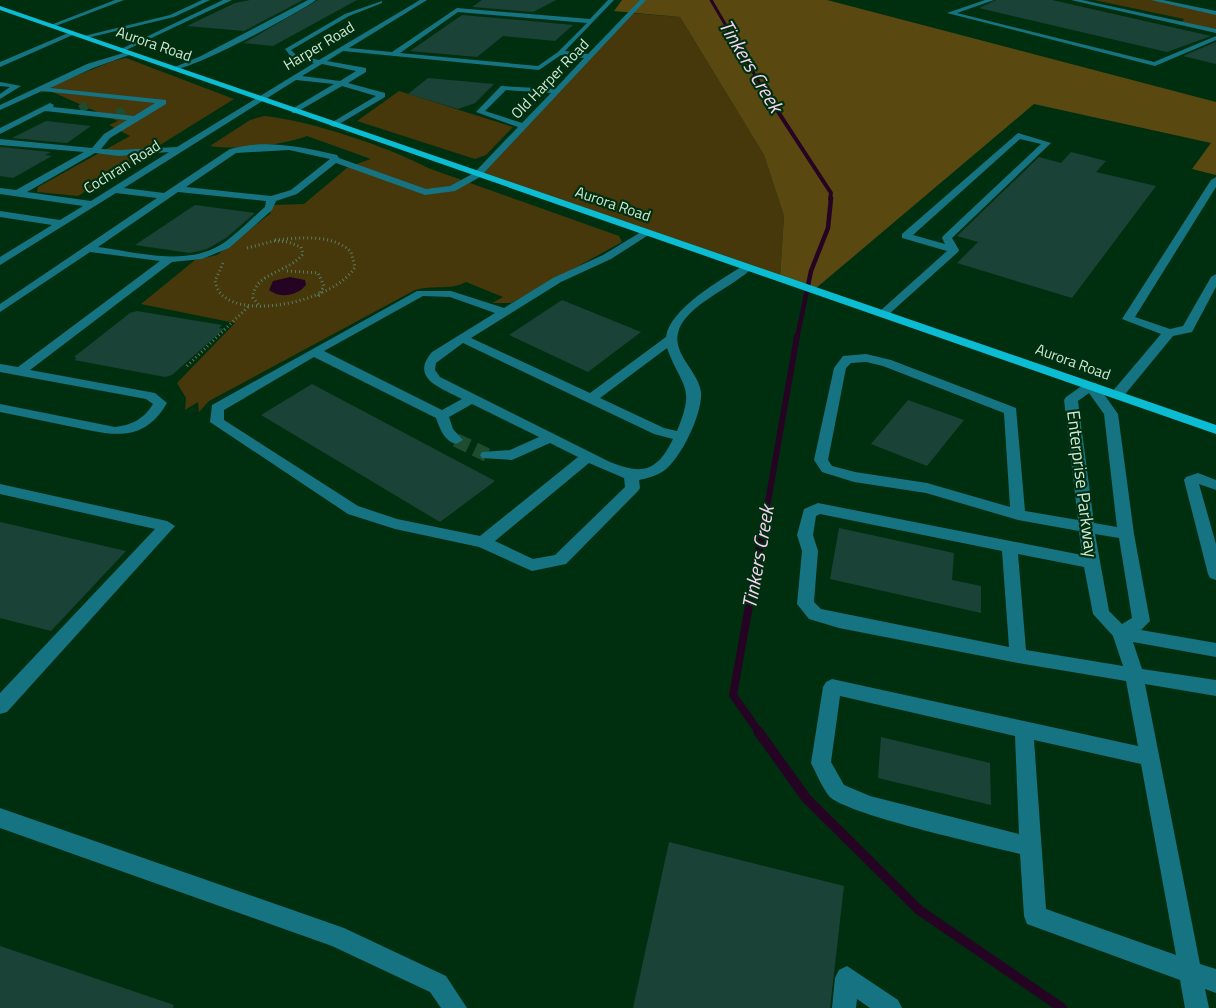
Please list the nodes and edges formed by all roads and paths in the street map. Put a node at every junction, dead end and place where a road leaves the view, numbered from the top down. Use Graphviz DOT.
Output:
graph roads {
  1 [pos="121,0"];
  2 [pos="207,0"];
  3 [pos="226,0"];
  4 [pos="313,0"];
  5 [pos="367,0"];
  6 [pos="424,0"];
  7 [pos="452,0"];
  8 [pos="611,0"];
  9 [pos="643,0"];
  10 [pos="991,0"];
  11 [pos="1074,0"];
  12 [pos="1154,0"];
  13 [pos="466,1"];
  14 [pos="380,2"];
  15 [pos="476,2"];
  16 [pos="414,6"];
  17 [pos="0,8"];
  18 [pos="965,8"];
  19 [pos="589,11"];
  20 [pos="600,12"];
  21 [pos="610,13"];
  22 [pos="1216,13"];
  23 [pos="620,14"];
  24 [pos="630,15"];
  25 [pos="592,21"];
  26 [pos="51,26"];
  27 [pos="1216,31"];
  28 [pos="73,33"];
  29 [pos="83,37"];
  30 [pos="1216,38"];
  31 [pos="1086,47"];
  32 [pos="340,49"];
  33 [pos="126,52"];
  34 [pos="560,53"];
  35 [pos="394,54"];
  36 [pos="590,56"];
  37 [pos="320,62"];
  38 [pos="0,65"];
  39 [pos="174,69"];
  40 [pos="294,77"];
  41 [pos="341,83"];
  42 [pos="0,84"];
  43 [pos="41,89"];
  44 [pos="557,91"];
  45 [pos="74,93"];
  46 [pos="0,97"];
  47 [pos="259,99"];
  48 [pos="94,107"];
  49 [pos="0,108"];
  50 [pos="43,108"];
  51 [pos="295,111"];
  52 [pos="136,119"];
  53 [pos="334,125"];
  54 [pos="523,126"];
  55 [pos="0,131"];
  56 [pos="0,142"];
  57 [pos="97,147"];
  58 [pos="181,148"];
  59 [pos="119,153"];
  60 [pos="335,160"];
  61 [pos="138,175"];
  62 [pos="477,175"];
  63 [pos="1216,180"];
  64 [pos="178,189"];
  65 [pos="115,190"];
  66 [pos="0,191"];
  67 [pos="18,193"];
  68 [pos="166,196"];
  69 [pos="272,199"];
  70 [pos="92,204"];
  71 [pos="0,214"];
  72 [pos="61,223"];
  73 [pos="646,232"];
  74 [pos="274,240"];
  75 [pos="88,249"];
  76 [pos="245,249"];
  77 [pos="954,250"];
  78 [pos="169,259"];
  79 [pos="226,260"];
  80 [pos="0,262"];
  81 [pos="748,267"];
  82 [pos="283,271"];
  83 [pos="1216,277"];
  84 [pos="318,297"];
  85 [pos="250,305"];
  86 [pos="259,305"];
  87 [pos="0,309"];
  88 [pos="505,312"];
  89 [pos="884,313"];
  90 [pos="1170,333"];
  91 [pos="462,338"];
  92 [pos="672,338"];
  93 [pos="311,353"];
  94 [pos="187,366"];
  95 [pos="0,368"];
  96 [pos="21,371"];
  97 [pos="1091,386"];
  98 [pos="1117,395"];
  99 [pos="472,398"];
  100 [pos="591,399"];
  101 [pos="0,408"];
  102 [pos="442,416"];
  103 [pos="1216,430"];
  104 [pos="551,437"];
  105 [pos="681,437"];
  106 [pos="456,440"];
  107 [pos="487,455"];
  108 [pos="589,456"];
  109 [pos="631,475"];
  110 [pos="1216,485"];
  111 [pos="0,489"];
  112 [pos="1018,515"];
  113 [pos="1087,527"];
  114 [pos="1210,528"];
  115 [pos="1126,534"];
  116 [pos="483,542"];
  117 [pos="1009,545"];
  118 [pos="1091,563"];
  119 [pos="1216,574"];
  120 [pos="1121,633"];
  121 [pos="1216,650"];
  122 [pos="1018,656"];
  123 [pos="1134,673"];
  124 [pos="1216,688"];
  125 [pos="0,706"];
  126 [pos="1024,730"];
  127 [pos="1148,757"];
  128 [pos="0,818"];
  129 [pos="1030,846"];
  130 [pos="1191,972"];
  131 [pos="1216,981"];
  132 [pos="455,1008"];
  133 [pos="844,1008"];
  134 [pos="890,1008"];
  135 [pos="1197,1008"];
  1 -- 26 [label="street"];
  2 -- 29 [label="street"];
  3 -- 33 [label="street"];
  4 -- 39 [label="street"];
  5 -- 14 [label="street"];
  6 -- 16 [label="street, Harper Road"];
  7 -- 13 [label="street"];
  8 -- 20 [label="street"];
  9 -- 24 [label="street, Old Harper Road"];
  10 -- 18 [label="street"];
  11 -- 27 [label="street"];
  12 -- 22 [label="street"];
  13 -- 15 [label="street"];
  14 -- 16 [label="street"];
  14 -- 37 [label="street"];
  16 -- 32 [label="street, Harper Road"];
  17 -- 26 [label="main road, Aurora Road"];
  18 -- 31 [label="street"];
  18 -- 31 [label="street"];
  19 -- 20 [label="street"];
  20 -- 21 [label="street"];
  20 -- 25 [label="street"];
  23 -- 24 [label="street"];
  24 -- 36 [label="street, Old Harper Road"];
  25 -- 34 [label="street"];
  25 -- 35 [label="street"];
  26 -- 28 [label="main road, Aurora Road"];
  28 -- 29 [label="main road, Aurora Road"];
  28 -- 38 [label="street"];
  29 -- 33 [label="main road, Aurora Road"];
  30 -- 31 [label="street"];
  32 -- 35 [label="street"];
  32 -- 37 [label="street, Harper Road"];
  33 -- 39 [label="main road, Aurora Road"];
  33 -- 43 [label="street"];
  34 -- 35 [label="street"];
  34 -- 36 [label="street"];
  36 -- 44 [label="street, Old Harper Road"];
  37 -- 40 [label="street, Harper Road"];
  37 -- 41 [label="street"];
  39 -- 47 [label="main road, Aurora Road"];
  40 -- 41 [label="street"];
  40 -- 47 [label="street, Harper Road"];
  41 -- 51 [label="street"];
  41 -- 53 [label="street"];
  42 -- 46 [label="street"];
  43 -- 45 [label="street"];
  43 -- 49 [label="street"];
  44 -- 54 [label="street, Old Harper Road"];
  44 -- 54 [label="street"];
  45 -- 48 [label="street"];
  45 -- 50 [label="street"];
  47 -- 51 [label="main road, Aurora Road"];
  47 -- 58 [label="street, Cochran Road"];
  48 -- 50 [label="street"];
  48 -- 52 [label="street"];
  48 -- 52 [label="street"];
  50 -- 55 [label="street"];
  51 -- 53 [label="main road, Aurora Road"];
  52 -- 57 [label="street"];
  53 -- 62 [label="main road, Aurora Road"];
  54 -- 62 [label="street, Old Harper Road"];
  55 -- 57 [label="street"];
  56 -- 57 [label="street"];
  57 -- 59 [label="street"];
  57 -- 67 [label="street"];
  58 -- 59 [label="street"];
  58 -- 61 [label="street, Cochran Road"];
  59 -- 61 [label="street"];
  60 -- 62 [label="street, Old Harper Road"];
  60 -- 64 [label="street, Old Harper Road"];
  60 -- 69 [label="street"];
  61 -- 65 [label="street, Cochran Road"];
  62 -- 73 [label="main road, Aurora Road"];
  63 -- 90 [label="street"];
  64 -- 68 [label="street, Old Harper Road"];
  64 -- 69 [label="street"];
  65 -- 68 [label="street"];
  65 -- 70 [label="street, Cochran Road"];
  66 -- 67 [label="street"];
  67 -- 70 [label="street"];
  68 -- 75 [label="street, Old Harper Road"];
  69 -- 78 [label="street"];
  70 -- 72 [label="street, Cochran Road"];
  71 -- 72 [label="street"];
  72 -- 80 [label="street, Cochran Road"];
  73 -- 81 [label="main road, Aurora Road"];
  73 -- 88 [label="street"];
  74 -- 76 [label="path"];
  74 -- 82 [label="path"];
  74 -- 84 [label="path"];
  75 -- 78 [label="street"];
  75 -- 87 [label="street, Old Harper Road"];
  77 -- 77 [label="street"];
  77 -- 89 [label="street"];
  78 -- 96 [label="street"];
  79 -- 85 [label="path"];
  81 -- 89 [label="main road, Aurora Road"];
  81 -- 92 [label="street"];
  82 -- 84 [label="path"];
  82 -- 86 [label="path"];
  83 -- 90 [label="street"];
  84 -- 86 [label="path"];
  85 -- 86 [label="path"];
  85 -- 94 [label="path"];
  88 -- 91 [label="street"];
  88 -- 93 [label="street"];
  89 -- 97 [label="main road, Aurora Road"];
  90 -- 98 [label="street"];
  91 -- 99 [label="street"];
  91 -- 100 [label="street"];
  92 -- 100 [label="street"];
  92 -- 105 [label="street"];
  93 -- 102 [label="street"];
  93 -- 116 [label="street"];
  95 -- 96 [label="street"];
  96 -- 101 [label="street"];
  97 -- 98 [label="main road, Aurora Road"];
  97 -- 113 [label="street, Enterprise Parkway"];
  97 -- 115 [label="street, Enterprise Parkway"];
  98 -- 103 [label="main road, Aurora Road"];
  99 -- 102 [label="street"];
  99 -- 104 [label="street"];
  100 -- 105 [label="street"];
  102 -- 106 [label="street"];
  104 -- 107 [label="street"];
  104 -- 108 [label="street"];
  105 -- 109 [label="street"];
  108 -- 109 [label="street"];
  108 -- 116 [label="street"];
  109 -- 116 [label="street"];
  110 -- 114 [label="street"];
  111 -- 125 [label="street"];
  112 -- 112 [label="street"];
  112 -- 113 [label="street"];
  113 -- 115 [label="street"];
  113 -- 118 [label="street, Enterprise Parkway"];
  114 -- 119 [label="street"];
  115 -- 120 [label="street, Enterprise Parkway"];
  117 -- 118 [label="street"];
  117 -- 122 [label="street"];
  117 -- 122 [label="street"];
  118 -- 120 [label="street, Enterprise Parkway"];
  120 -- 121 [label="street"];
  120 -- 123 [label="street, Enterprise Parkway"];
  122 -- 123 [label="street"];
  123 -- 124 [label="street"];
  123 -- 127 [label="street, Enterprise Parkway"];
  126 -- 127 [label="street"];
  126 -- 129 [label="street"];
  126 -- 129 [label="street"];
  127 -- 130 [label="street, Enterprise Parkway"];
  128 -- 132 [label="street"];
  129 -- 130 [label="street"];
  130 -- 131 [label="street"];
  130 -- 135 [label="street, Enterprise Parkway"];
  133 -- 134 [label="street"];
}
